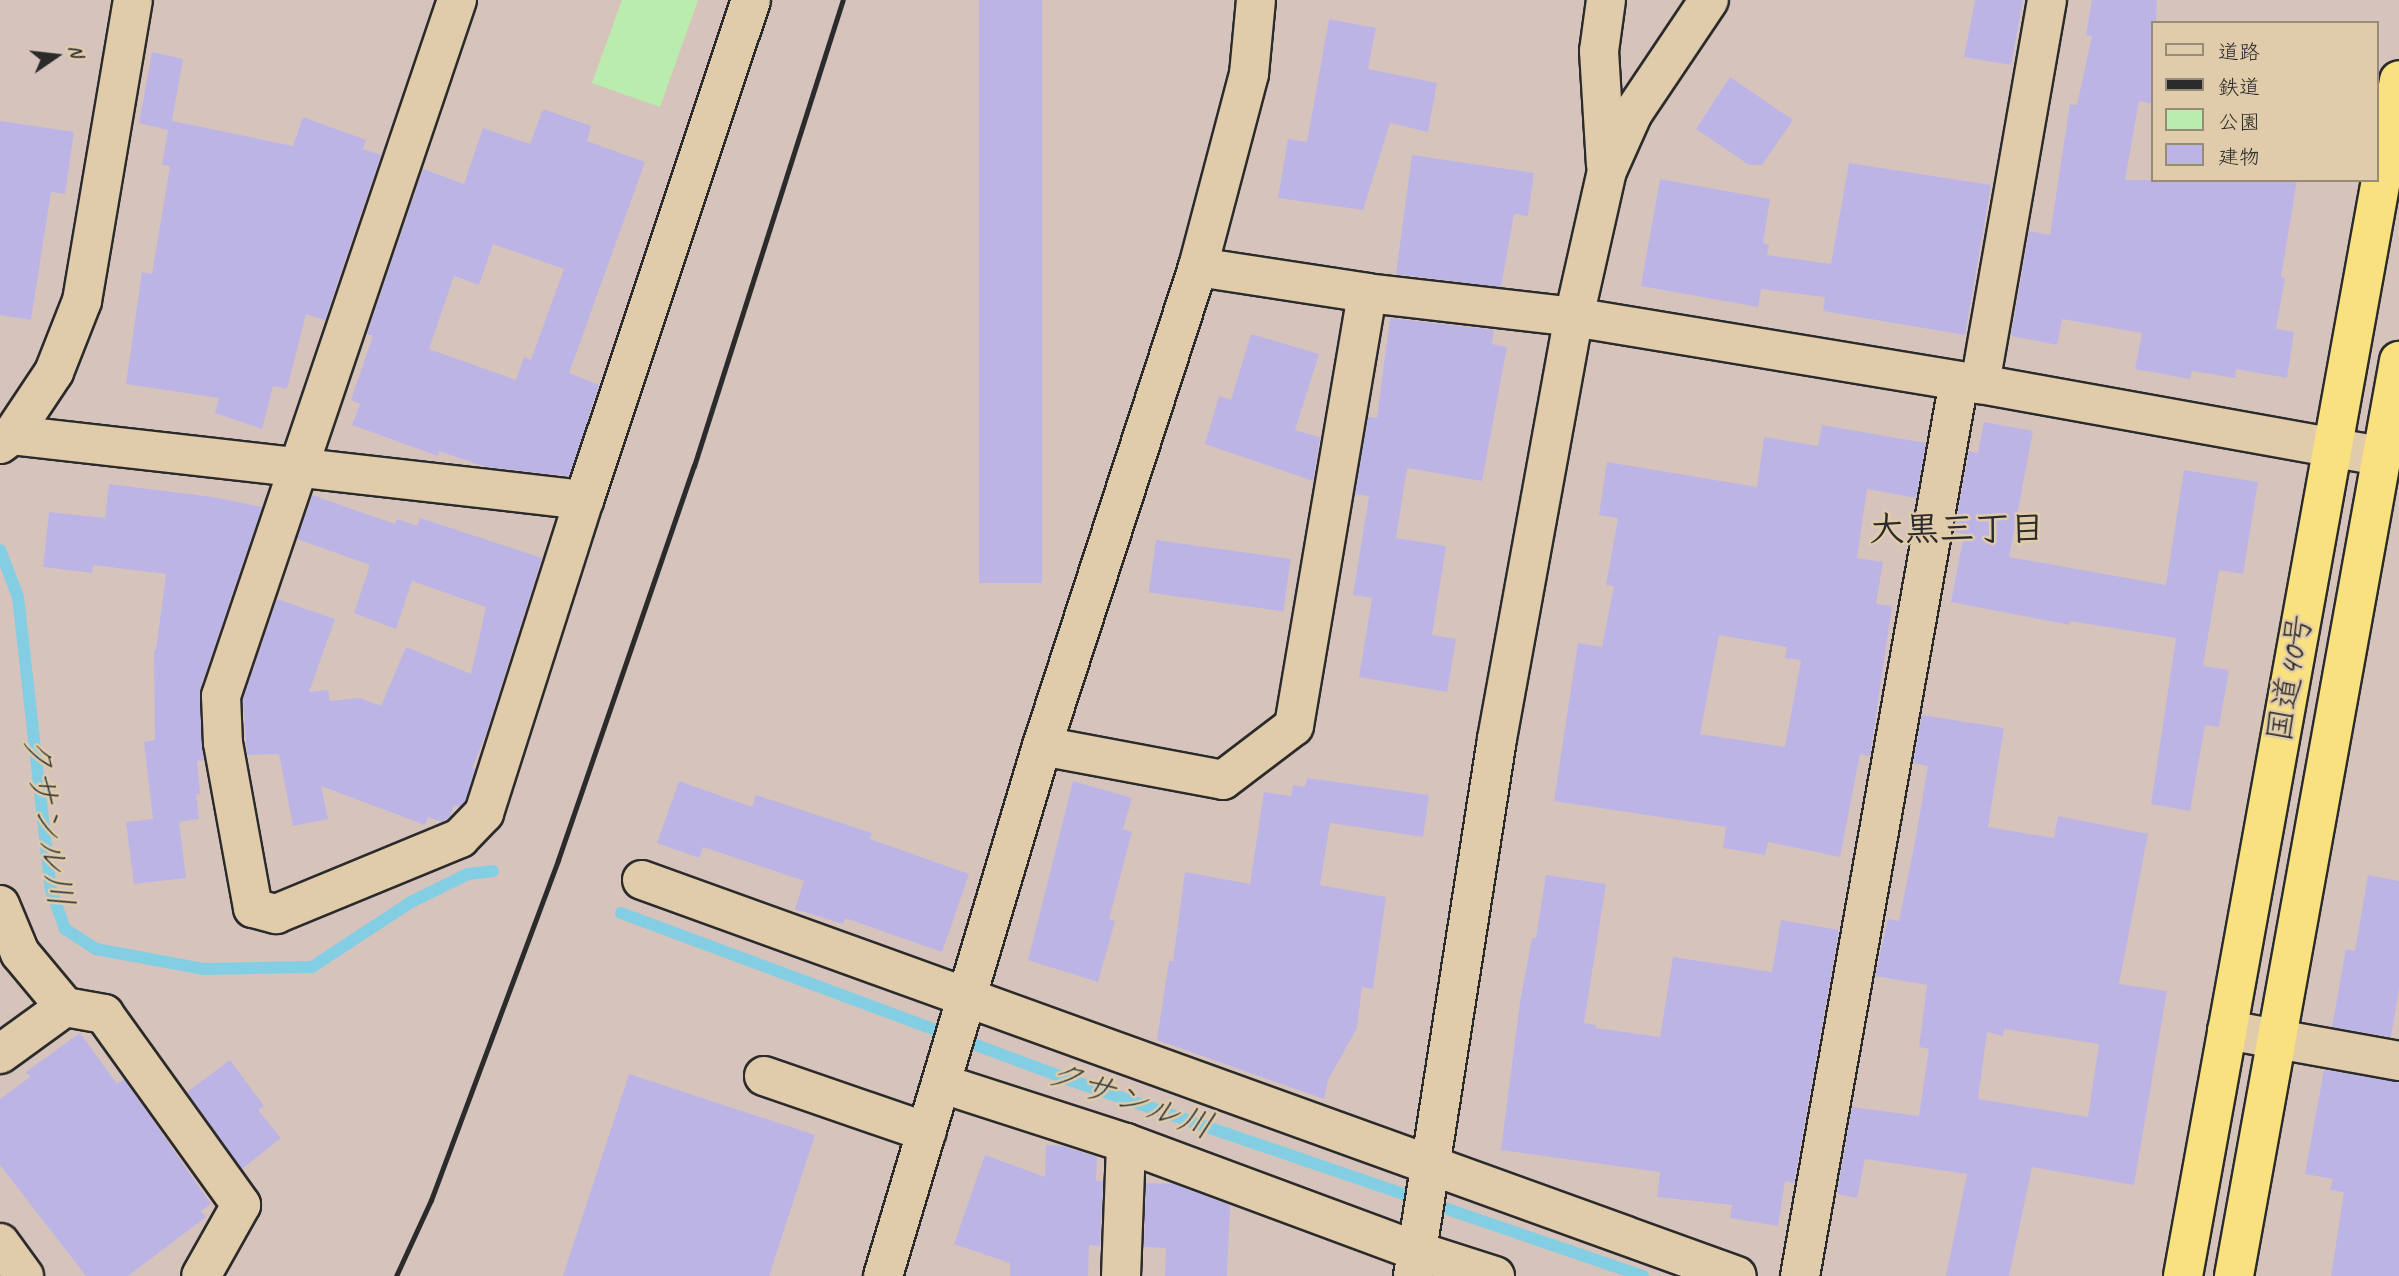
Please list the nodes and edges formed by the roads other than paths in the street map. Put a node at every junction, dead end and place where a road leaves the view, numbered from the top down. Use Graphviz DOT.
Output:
graph roads {
  1 [pos="133,0"];
  2 [pos="457,0"];
  3 [pos="751,0"];
  4 [pos="1256,0"];
  5 [pos="1606,0"];
  6 [pos="1709,0"];
  7 [pos="2047,0"];
  8 [pos="2399,80"];
  9 [pos="1607,171"];
  10 [pos="1198,267"];
  11 [pos="1367,293"];
  12 [pos="1574,317"];
  13 [pos="2399,361"];
  14 [pos="1970,383"];
  15 [pos="6,440"];
  16 [pos="2331,449"];
  17 [pos="2381,456"];
  18 [pos="296,468"];
  19 [pos="584,500"];
  20 [pos="1042,746"];
  21 [pos="642,880"];
  22 [pos="0,905"];
  23 [pos="65,1007"];
  24 [pos="965,1008"];
  25 [pos="2227,1030"];
  26 [pos="2276,1040"];
  27 [pos="0,1054"];
  28 [pos="2399,1061"];
  29 [pos="764,1076"];
  30 [pos="944,1080"];
  31 [pos="928,1132"];
  32 [pos="1126,1143"];
  33 [pos="1429,1175"];
  34 [pos="0,1243"];
  35 [pos="1417,1252"];
  36 [pos="24,1276"];
  37 [pos="201,1276"];
  38 [pos="883,1276"];
  39 [pos="1121,1276"];
  40 [pos="1495,1276"];
  41 [pos="1737,1276"];
  42 [pos="1800,1276"];
  43 [pos="2183,1276"];
  44 [pos="2234,1276"];
  1 -- 15 [label="street"];
  2 -- 18 [label="street"];
  3 -- 19 [label="street"];
  4 -- 10 [label="street"];
  5 -- 9 [label="street"];
  6 -- 9 [label="street"];
  7 -- 14 [label="street"];
  8 -- 16 [label="highway, 国道40号"];
  9 -- 12 [label="street"];
  10 -- 11 [label="street"];
  10 -- 20 [label="street"];
  11 -- 12 [label="street"];
  11 -- 20 [label="street"];
  12 -- 14 [label="street"];
  12 -- 33 [label="street"];
  13 -- 17 [label="highway, 国道40号"];
  14 -- 16 [label="street"];
  14 -- 42 [label="street"];
  15 -- 18 [label="street"];
  16 -- 17 [label="street"];
  16 -- 25 [label="highway, 国道40号"];
  17 -- 26 [label="highway, 国道40号"];
  18 -- 19 [label="street"];
  18 -- 19 [label="street"];
  20 -- 24 [label="street"];
  21 -- 24 [label="street"];
  22 -- 23 [label="street"];
  23 -- 27 [label="street"];
  23 -- 37 [label="street"];
  24 -- 30 [label="street"];
  24 -- 33 [label="street"];
  25 -- 26 [label="street"];
  25 -- 43 [label="highway, 国道40号"];
  26 -- 28 [label="street"];
  26 -- 44 [label="highway, 国道40号"];
  29 -- 31 [label="street"];
  30 -- 31 [label="street"];
  30 -- 32 [label="street"];
  31 -- 38 [label="street"];
  32 -- 35 [label="street"];
  32 -- 39 [label="street"];
  33 -- 35 [label="street"];
  33 -- 41 [label="street"];
  34 -- 36 [label="street"];
  35 -- 40 [label="street"];
}
